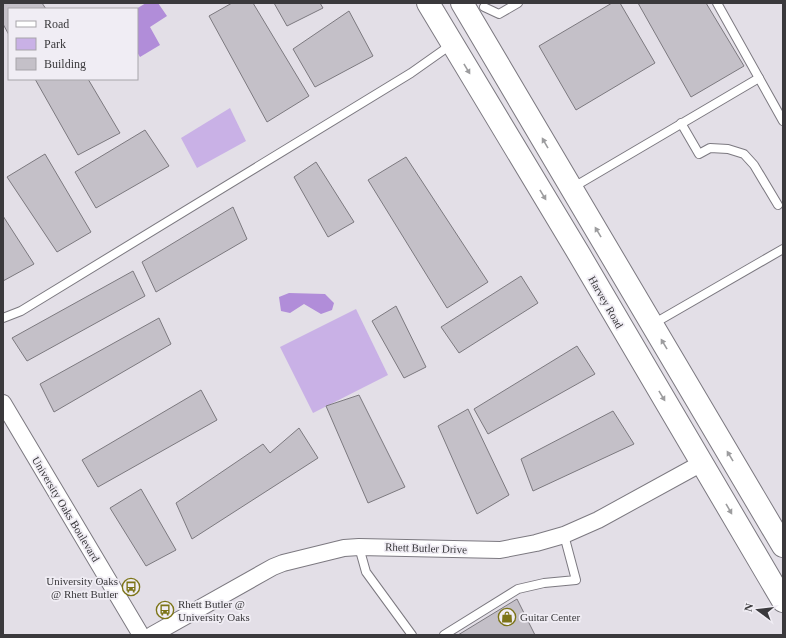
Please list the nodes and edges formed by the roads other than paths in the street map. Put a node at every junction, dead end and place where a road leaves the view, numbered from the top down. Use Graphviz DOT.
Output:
graph roads {
  1 [pos="428,3"];
  2 [pos="518,3"];
  3 [pos="716,3"];
  4 [pos="475,7"];
  5 [pos="447,35"];
  6 [pos="759,78"];
  7 [pos="783,121"];
  8 [pos="681,123"];
  9 [pos="572,188"];
  10 [pos="778,205"];
  11 [pos="783,249"];
  12 [pos="579,254"];
  13 [pos="3,318"];
  14 [pos="652,324"];
  15 [pos="3,403"];
  16 [pos="702,463"];
  17 [pos="771,526"];
  18 [pos="564,535"];
  19 [pos="783,546"];
  20 [pos="358,547"];
  21 [pos="783,601"];
  22 [pos="140,635"];
  23 [pos="152,635"];
  24 [pos="412,635"];
  25 [pos="444,635"];
  1 -- 5 [label="main road, Harvey Road"];
  2 -- 4 [label="lane"];
  3 -- 6 [label="lane"];
  4 -- 5 [label="main road"];
  9 -- 4 [label="main road, one-way"];
  5 -- 12 [label="main road, Harvey Road, one-way"];
  5 -- 13 [label="lane"];
  6 -- 7 [label="lane"];
  6 -- 8 [label="lane"];
  8 -- 9 [label="lane"];
  8 -- 10 [label="lane"];
  14 -- 9 [label="main road, one-way"];
  11 -- 14 [label="lane"];
  12 -- 14 [label="main road"];
  12 -- 16 [label="main road, Harvey Road, one-way"];
  17 -- 14 [label="main road, one-way"];
  15 -- 22 [label="street, University Oaks Boulevard"];
  16 -- 17 [label="main road"];
  16 -- 18 [label="street, Rhett Butler Drive"];
  16 -- 21 [label="main road, Harvey Road, one-way"];
  17 -- 19 [label="main road"];
  18 -- 20 [label="street, Rhett Butler Drive"];
  18 -- 25 [label="lane"];
  20 -- 23 [label="street, Rhett Butler Drive"];
  20 -- 24 [label="lane"];
}
